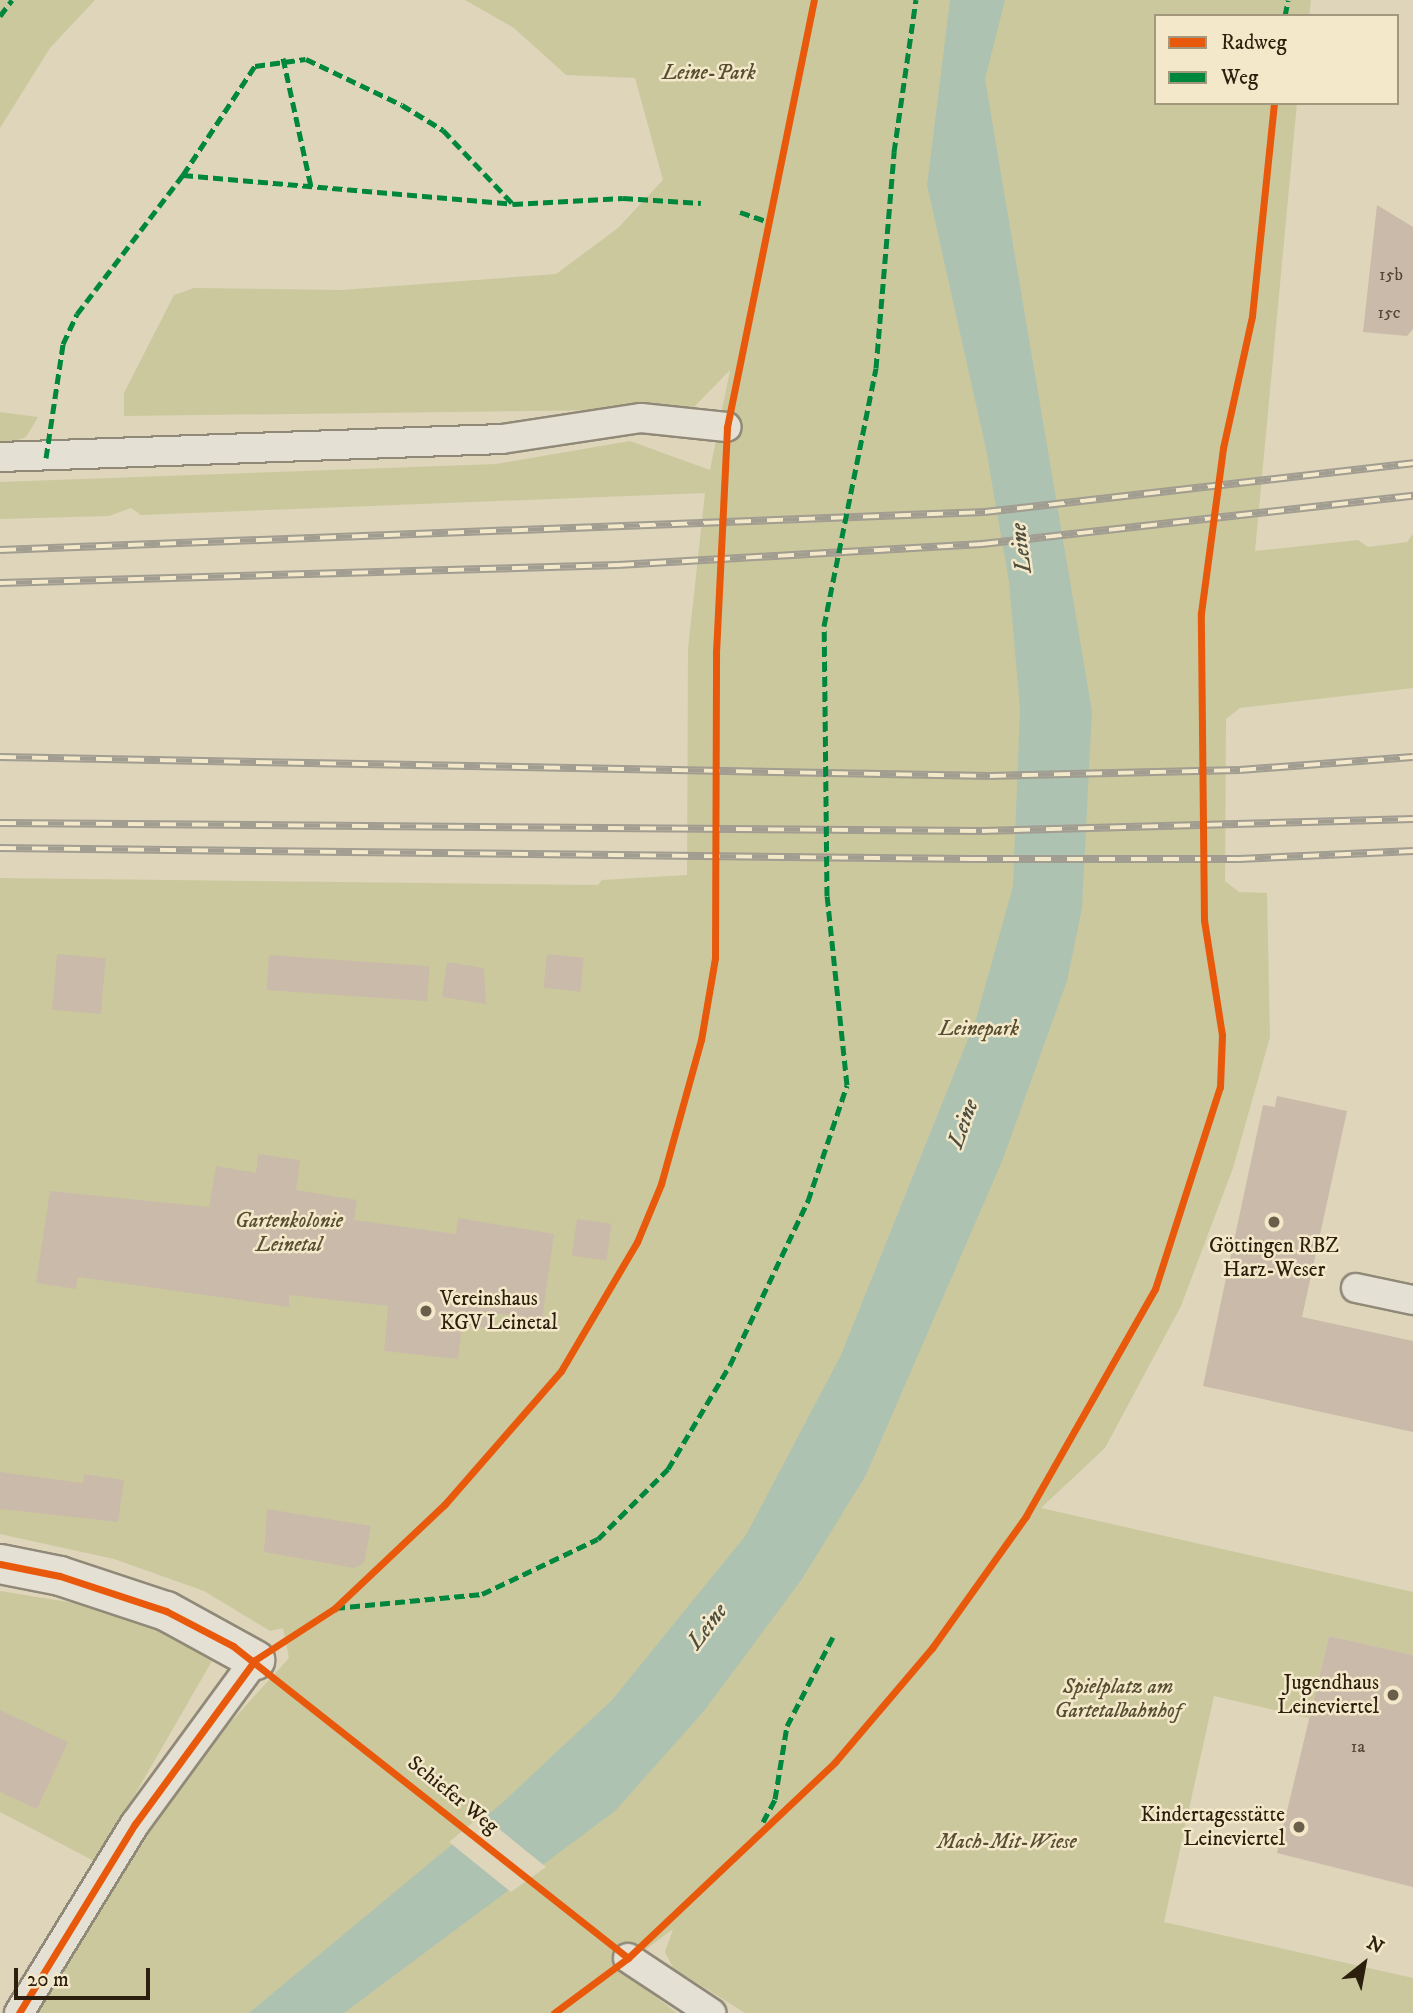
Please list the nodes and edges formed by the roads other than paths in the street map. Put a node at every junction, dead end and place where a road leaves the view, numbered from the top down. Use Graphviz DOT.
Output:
graph roads {
  1 [pos="727,428"];
  2 [pos="0,457"];
  3 [pos="1356,1287"];
  4 [pos="1413,1300"];
  5 [pos="0,1564"];
  6 [pos="255,1660"];
  7 [pos="628,1958"];
  8 [pos="19,2013"];
  9 [pos="711,2013"];
  1 -- 2 [label="lane"];
  3 -- 4 [label="lane"];
  5 -- 6 [label="street"];
  6 -- 8 [label="lane"];
  7 -- 9 [label="lane"];
}
